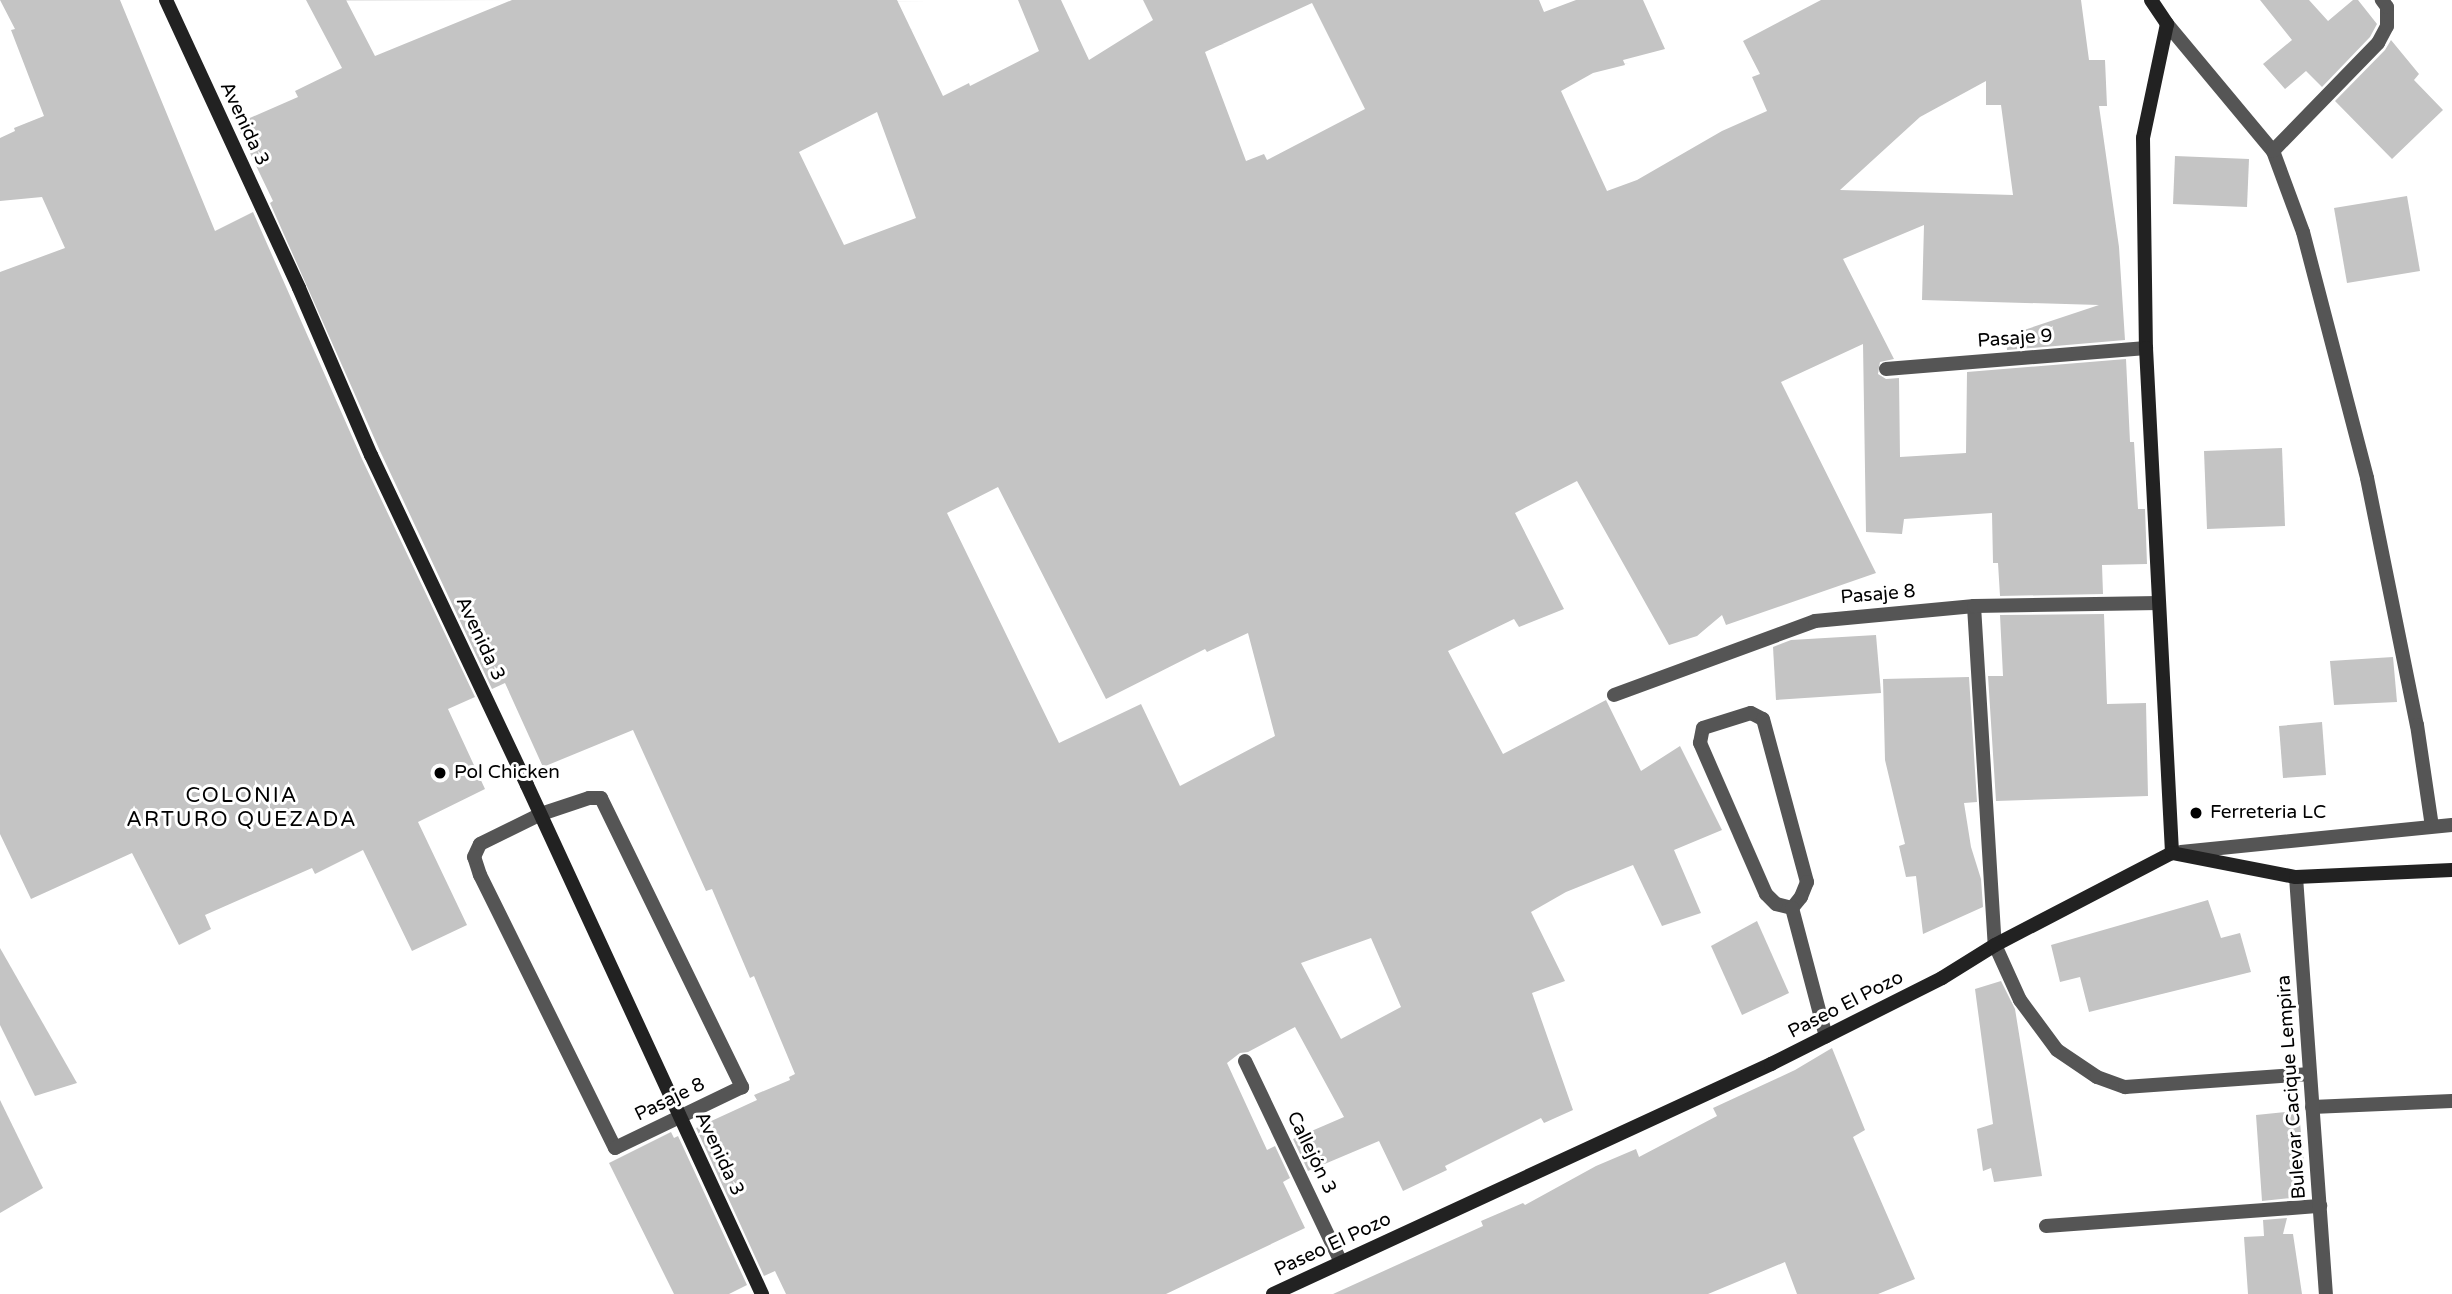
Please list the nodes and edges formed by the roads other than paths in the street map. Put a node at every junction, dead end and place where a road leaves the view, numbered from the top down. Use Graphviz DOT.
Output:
graph roads {
  1 [pos="166,0"];
  2 [pos="2151,0"];
  3 [pos="2382,0"];
  4 [pos="2167,24"];
  5 [pos="2273,151"];
  6 [pos="2146,348"];
  7 [pos="1886,369"];
  8 [pos="2159,603"];
  9 [pos="1974,606"];
  10 [pos="1614,695"];
  11 [pos="541,814"];
  12 [pos="2452,825"];
  13 [pos="2432,826"];
  14 [pos="2172,853"];
  15 [pos="2452,870"];
  16 [pos="2296,877"];
  17 [pos="1792,908"];
  18 [pos="1995,945"];
  19 [pos="1826,1037"];
  20 [pos="1245,1061"];
  21 [pos="2310,1074"];
  22 [pos="2452,1101"];
  23 [pos="2312,1107"];
  24 [pos="680,1117"];
  25 [pos="2319,1206"];
  26 [pos="2046,1226"];
  27 [pos="1341,1262"];
  28 [pos="762,1294"];
  29 [pos="1273,1294"];
  30 [pos="2326,1294"];
  1 -- 11 [label="street, Avenida 3"];
  2 -- 4 [label="street"];
  3 -- 5 [label="street"];
  4 -- 5 [label="street"];
  4 -- 6 [label="street"];
  5 -- 13 [label="street"];
  6 -- 7 [label="street, Pasaje 9"];
  6 -- 8 [label="street"];
  8 -- 9 [label="street, Pasaje 8"];
  8 -- 14 [label="street"];
  9 -- 10 [label="street, Pasaje 8"];
  9 -- 18 [label="street"];
  11 -- 24 [label="street, Avenida 3"];
  11 -- 24 [label="street, Pasaje 8"];
  11 -- 24 [label="street, Pasaje 8"];
  12 -- 13 [label="street"];
  13 -- 14 [label="street"];
  14 -- 16 [label="street"];
  14 -- 18 [label="street, Paseo El Pozo"];
  15 -- 16 [label="street"];
  16 -- 21 [label="street, Bulevar Cacique Lempira"];
  17 -- 17 [label="street"];
  17 -- 19 [label="street"];
  18 -- 19 [label="street, Paseo El Pozo"];
  18 -- 21 [label="street"];
  19 -- 27 [label="street, Paseo El Pozo"];
  20 -- 27 [label="street, Callejón 3"];
  21 -- 23 [label="street, Bulevar Cacique Lempira"];
  22 -- 23 [label="street"];
  23 -- 25 [label="street, Bulevar Cacique Lempira"];
  24 -- 28 [label="street, Avenida 3"];
  25 -- 26 [label="street"];
  25 -- 30 [label="street, Bulevar Cacique Lempira"];
  27 -- 29 [label="street, Paseo El Pozo"];
}
